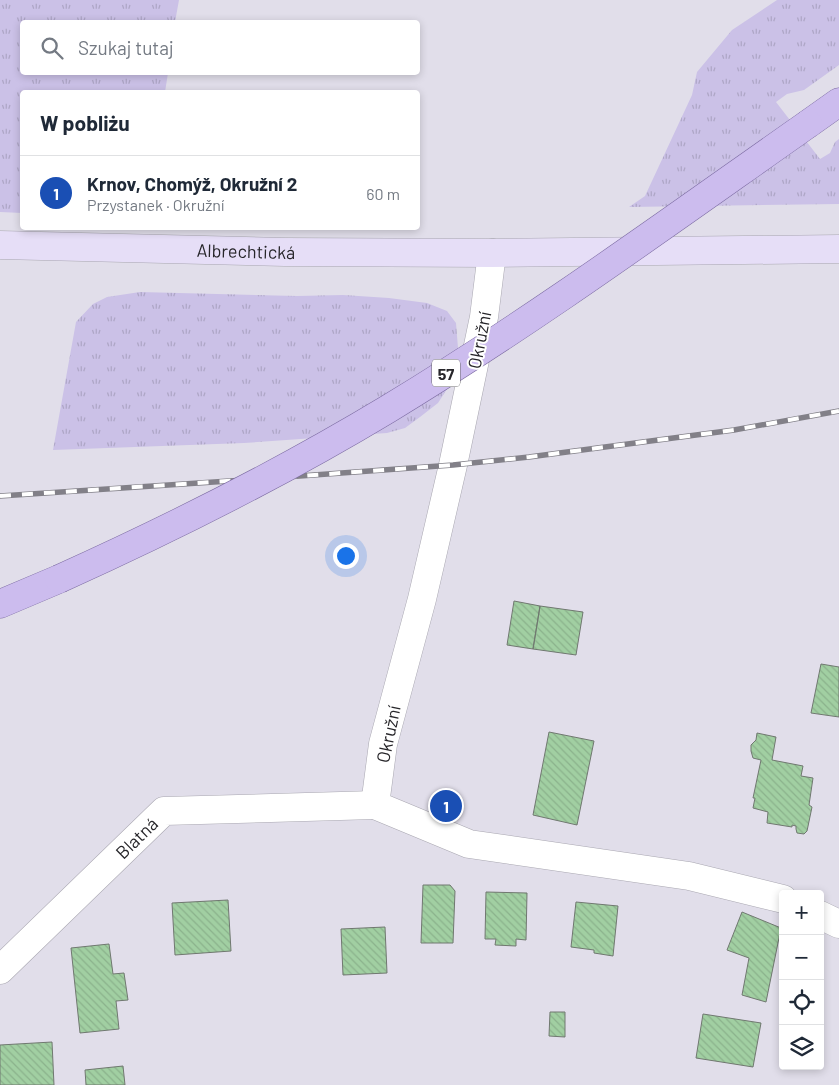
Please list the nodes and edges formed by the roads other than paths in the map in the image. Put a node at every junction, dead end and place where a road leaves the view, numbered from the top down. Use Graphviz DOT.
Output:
graph roads {
  1 [pos="839,102"];
  2 [pos="0,245"];
  3 [pos="839,250"];
  4 [pos="492,253"];
  5 [pos="0,604"];
  6 [pos="375,805"];
  7 [pos="779,898"];
  8 [pos="824,917"];
  9 [pos="839,924"];
  10 [pos="0,970"];
  1 -- 5 [label="main road, 57, bridge"];
  2 -- 4 [label="main road, Albrechtická"];
  3 -- 4 [label="main road, Albrechtická"];
  4 -- 6 [label="street, Okružní"];
  6 -- 7 [label="street"];
  6 -- 10 [label="street, Blatná"];
  8 -- 9 [label="street"];
}
